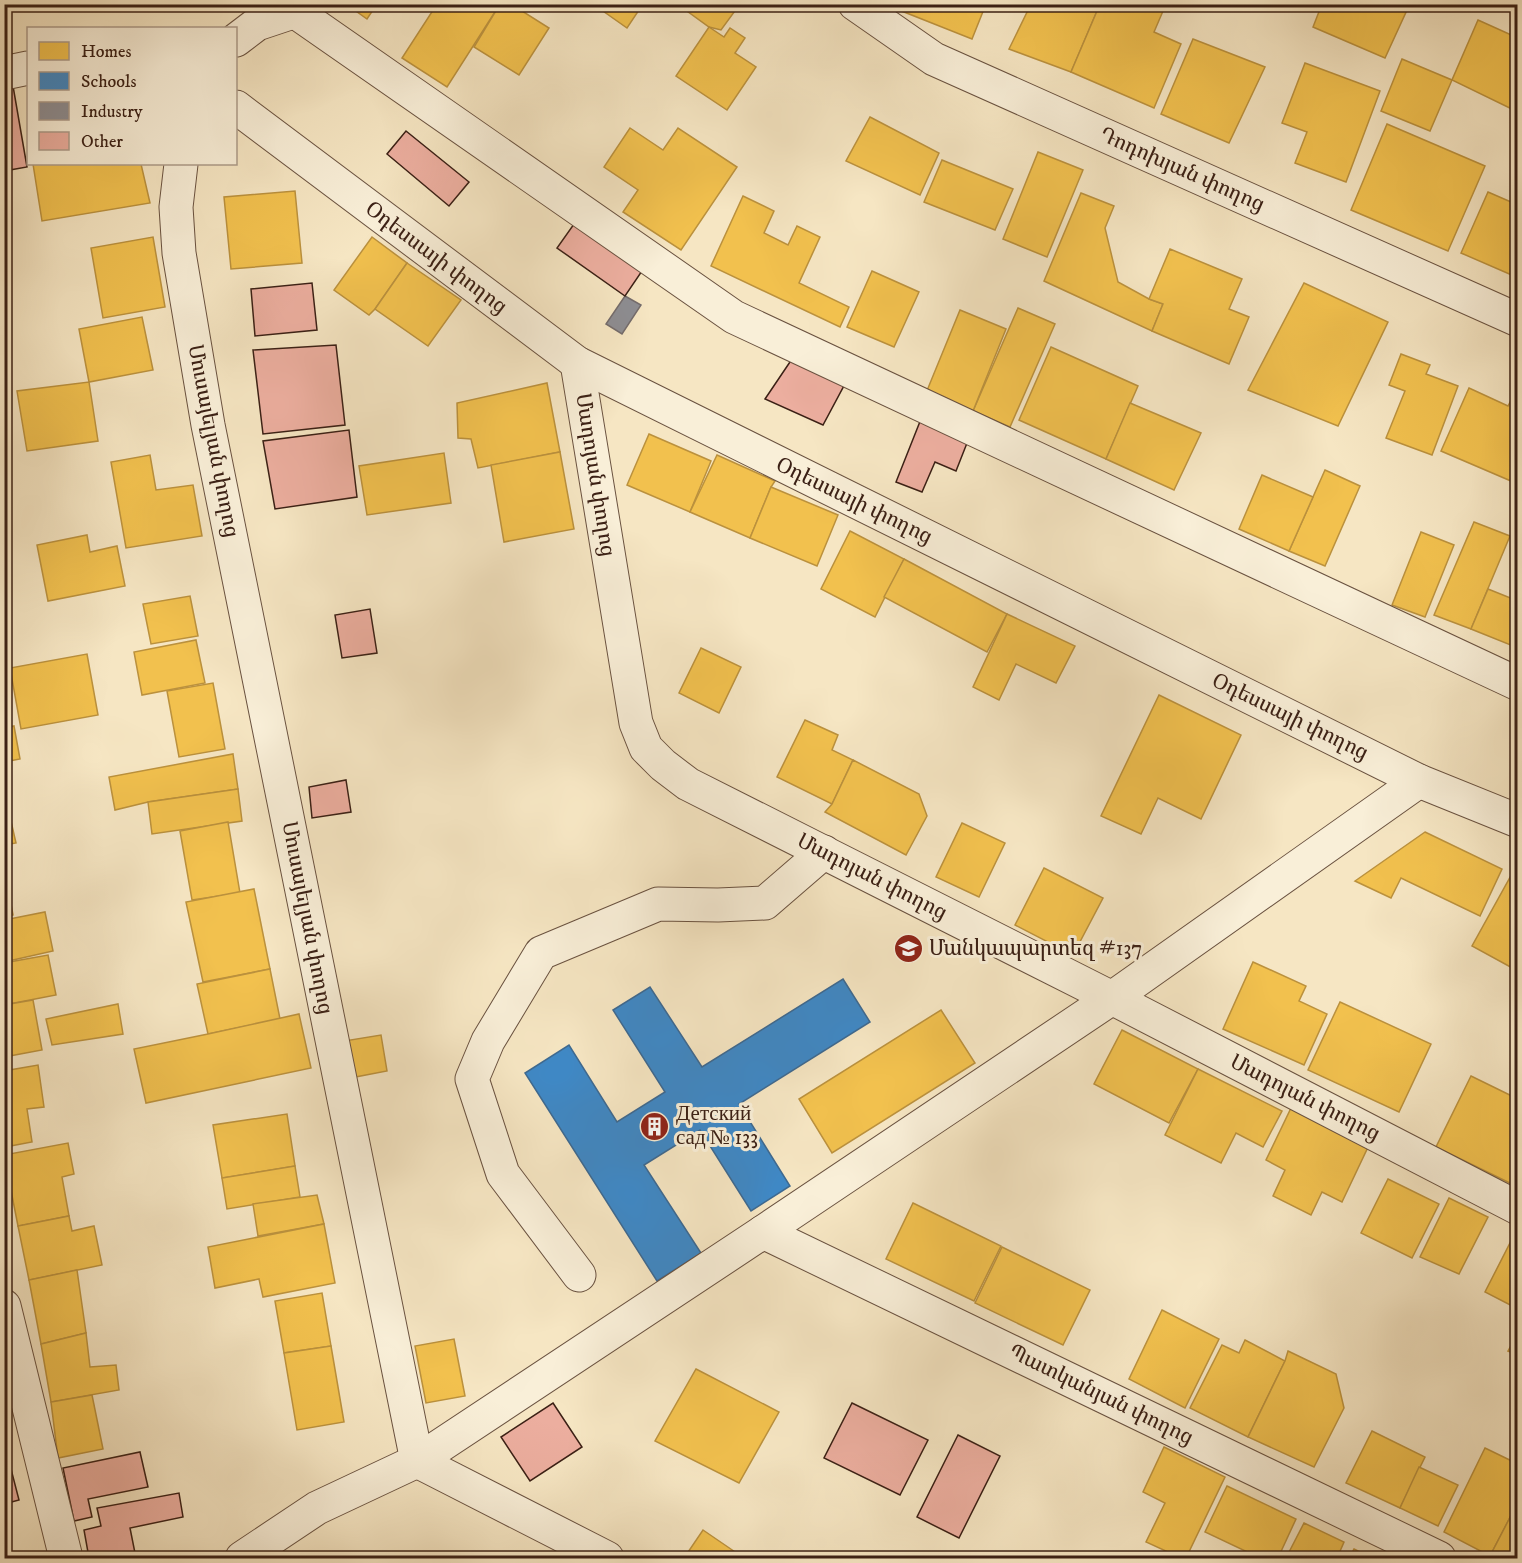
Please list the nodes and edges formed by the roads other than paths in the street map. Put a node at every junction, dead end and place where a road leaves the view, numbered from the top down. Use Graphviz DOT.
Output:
graph roads {
  1 [pos="855,4"];
  2 [pos="288,8"];
  3 [pos="237,39"];
  4 [pos="27,68"];
  5 [pos="4,73"];
  6 [pos="237,108"];
  7 [pos="181,165"];
  8 [pos="1518,320"];
  9 [pos="577,363"];
  10 [pos="1518,684"];
  11 [pos="1419,781"];
  12 [pos="1518,820"];
  13 [pos="824,852"];
  14 [pos="1112,998"];
  15 [pos="1518,1208"];
  16 [pos="763,1232"];
  17 [pos="579,1275"];
  18 [pos="4,1306"];
  19 [pos="417,1461"];
  20 [pos="66,1558"];
  21 [pos="242,1558"];
  22 [pos="607,1558"];
  23 [pos="1438,1558"];
  1 -- 8 [label="street, Դոդոխյան փողոց"];
  2 -- 3 [label="street"];
  2 -- 10 [label="street"];
  4 -- 5 [label="street"];
  6 -- 9 [label="street, Օդեսսայի փողոց"];
  7 -- 19 [label="street, Մուսայելյան փողոց"];
  9 -- 11 [label="street, Օդեսսայի փողոց"];
  9 -- 13 [label="street, Մադոյան փողոց"];
  11 -- 12 [label="street, Օդեսսայի փողոց"];
  11 -- 14 [label="street"];
  13 -- 14 [label="street, Մադոյան փողոց"];
  13 -- 17 [label="street"];
  14 -- 15 [label="street, Մադոյան փողոց"];
  14 -- 16 [label="street"];
  16 -- 19 [label="street"];
  16 -- 23 [label="street, Պատկանյան փողոց"];
  18 -- 20 [label="street"];
  19 -- 21 [label="street"];
  19 -- 22 [label="street"];
}
